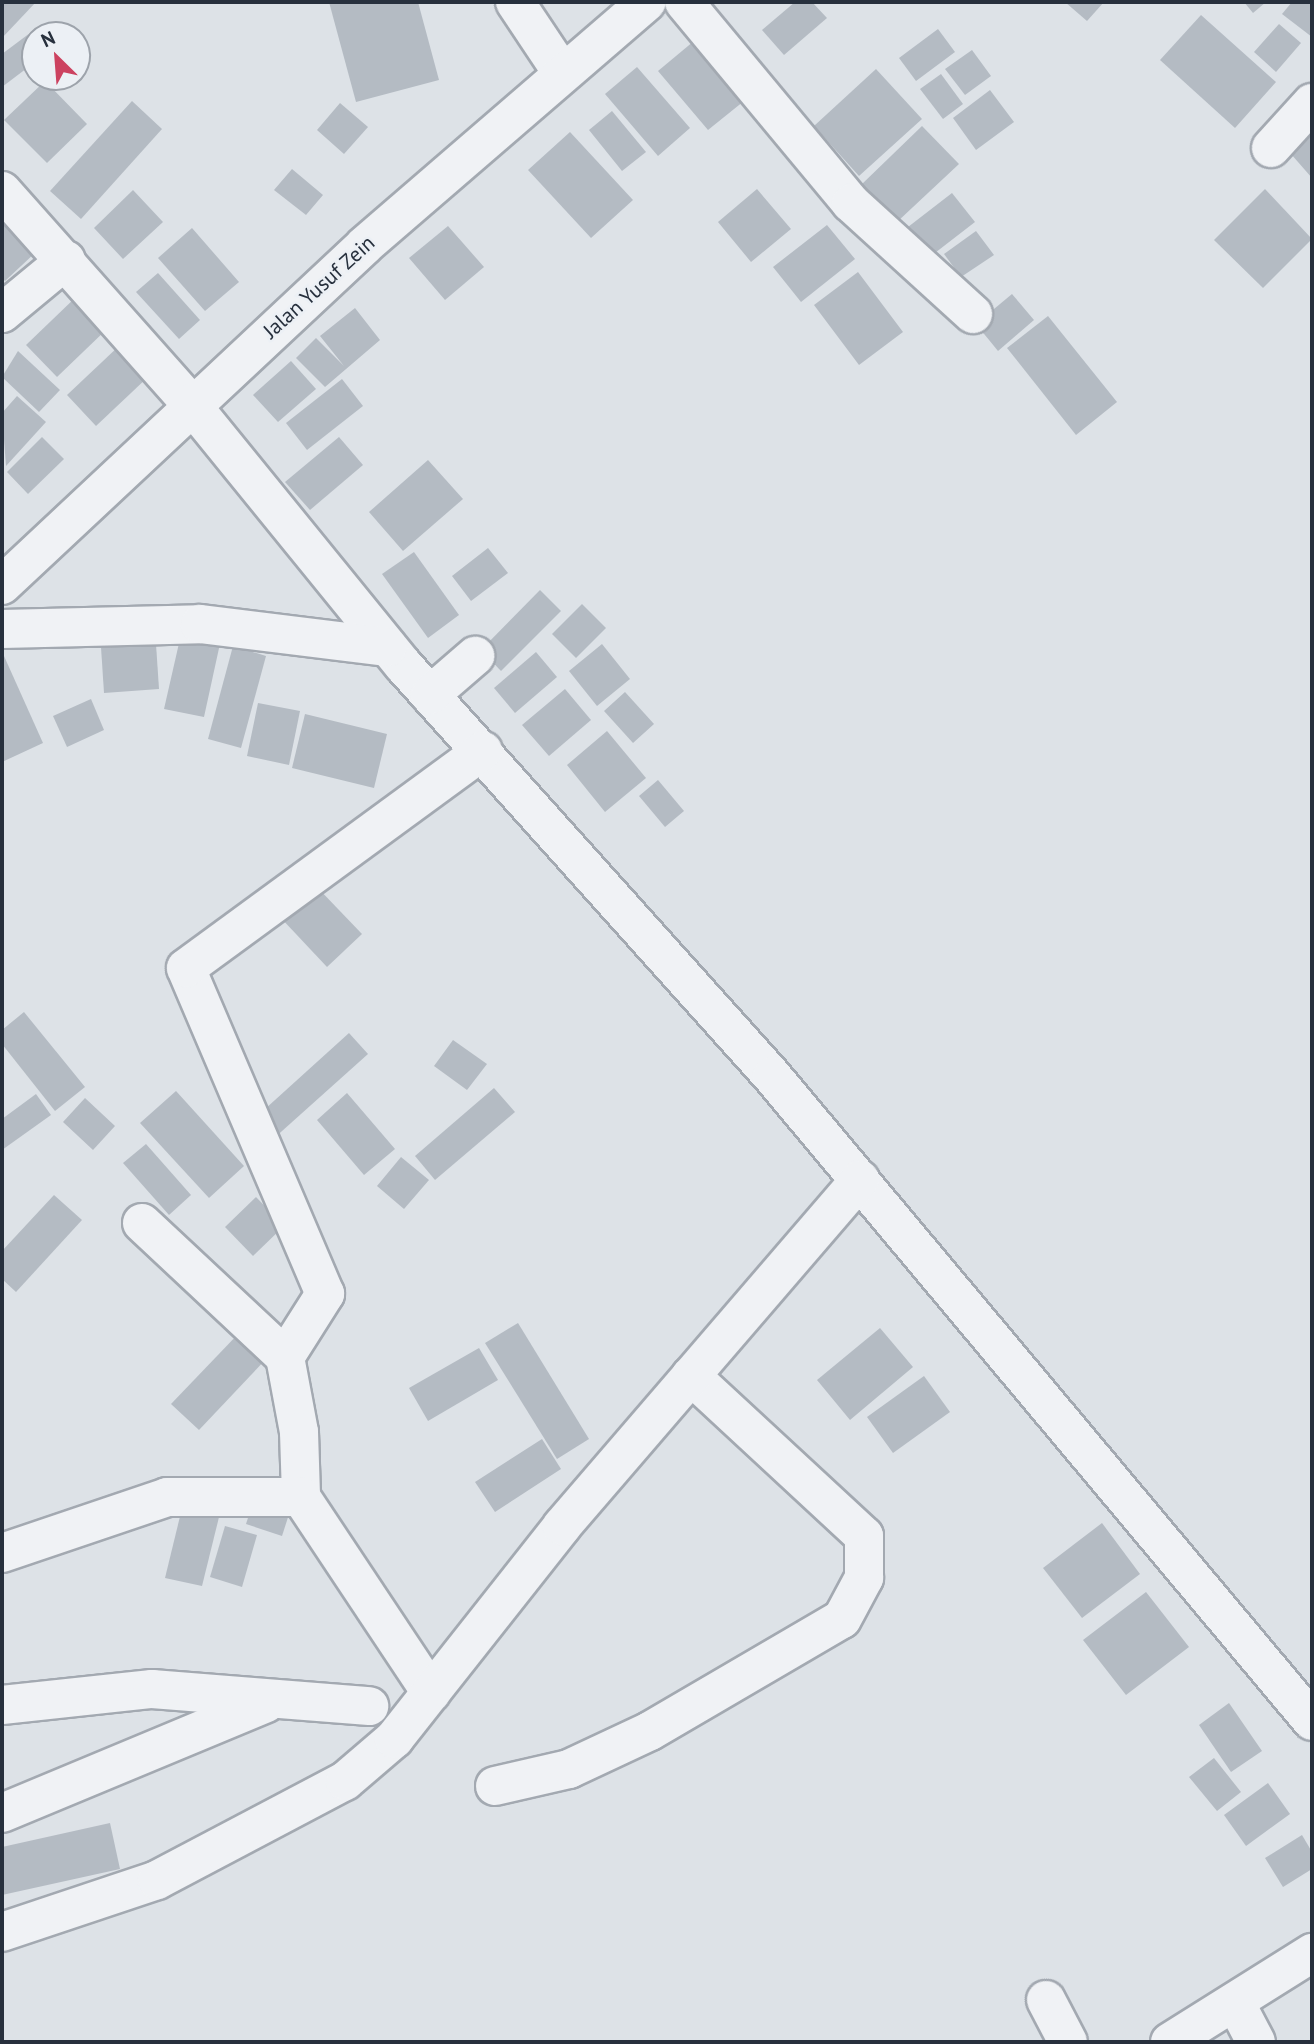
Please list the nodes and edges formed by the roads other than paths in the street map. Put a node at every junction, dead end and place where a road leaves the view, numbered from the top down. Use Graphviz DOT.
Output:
graph roads {
  1 [pos="515,2"];
  2 [pos="647,2"];
  3 [pos="684,2"];
  4 [pos="561,71"];
  5 [pos="1312,103"];
  6 [pos="1270,148"];
  7 [pos="2,191"];
  8 [pos="66,260"];
  9 [pos="2,313"];
  10 [pos="973,314"];
  11 [pos="190,403"];
  12 [pos="2,585"];
  13 [pos="2,629"];
  14 [pos="388,647"];
  15 [pos="475,656"];
  16 [pos="430,695"];
  17 [pos="483,751"];
  18 [pos="860,1180"];
  19 [pos="142,1223"];
  20 [pos="285,1357"];
  21 [pos="691,1376"];
  22 [pos="301,1497"];
  23 [pos="2,1553"];
  24 [pos="431,1693"];
  25 [pos="271,1701"];
  26 [pos="2,1704"];
  27 [pos="369,1706"];
  28 [pos="1312,1721"];
  29 [pos="495,1786"];
  30 [pos="2,1813"];
  31 [pos="2,1932"];
  32 [pos="1312,1953"];
  33 [pos="1046,2000"];
  34 [pos="1235,2002"];
  35 [pos="1068,2042"];
  36 [pos="1170,2042"];
  37 [pos="1256,2042"];
  1 -- 4 [label="street"];
  2 -- 4 [label="street, Jalan Yusuf Zein"];
  3 -- 10 [label="street"];
  4 -- 11 [label="street, Jalan Yusuf Zein"];
  5 -- 6 [label="street"];
  7 -- 8 [label="street"];
  8 -- 9 [label="street"];
  8 -- 11 [label="street"];
  11 -- 12 [label="street, Jalan Yusuf Zein"];
  11 -- 14 [label="street"];
  13 -- 14 [label="street"];
  14 -- 16 [label="street"];
  15 -- 16 [label="street"];
  16 -- 17 [label="street"];
  17 -- 18 [label="street"];
  17 -- 20 [label="street"];
  18 -- 21 [label="street"];
  18 -- 28 [label="street"];
  19 -- 20 [label="street"];
  20 -- 22 [label="street"];
  21 -- 24 [label="street"];
  21 -- 29 [label="street"];
  22 -- 23 [label="street"];
  22 -- 24 [label="street"];
  24 -- 31 [label="street"];
  25 -- 26 [label="street"];
  25 -- 27 [label="street"];
  25 -- 30 [label="street"];
  32 -- 34 [label="street"];
  33 -- 35 [label="street"];
  34 -- 36 [label="street"];
  34 -- 37 [label="street"];
}
